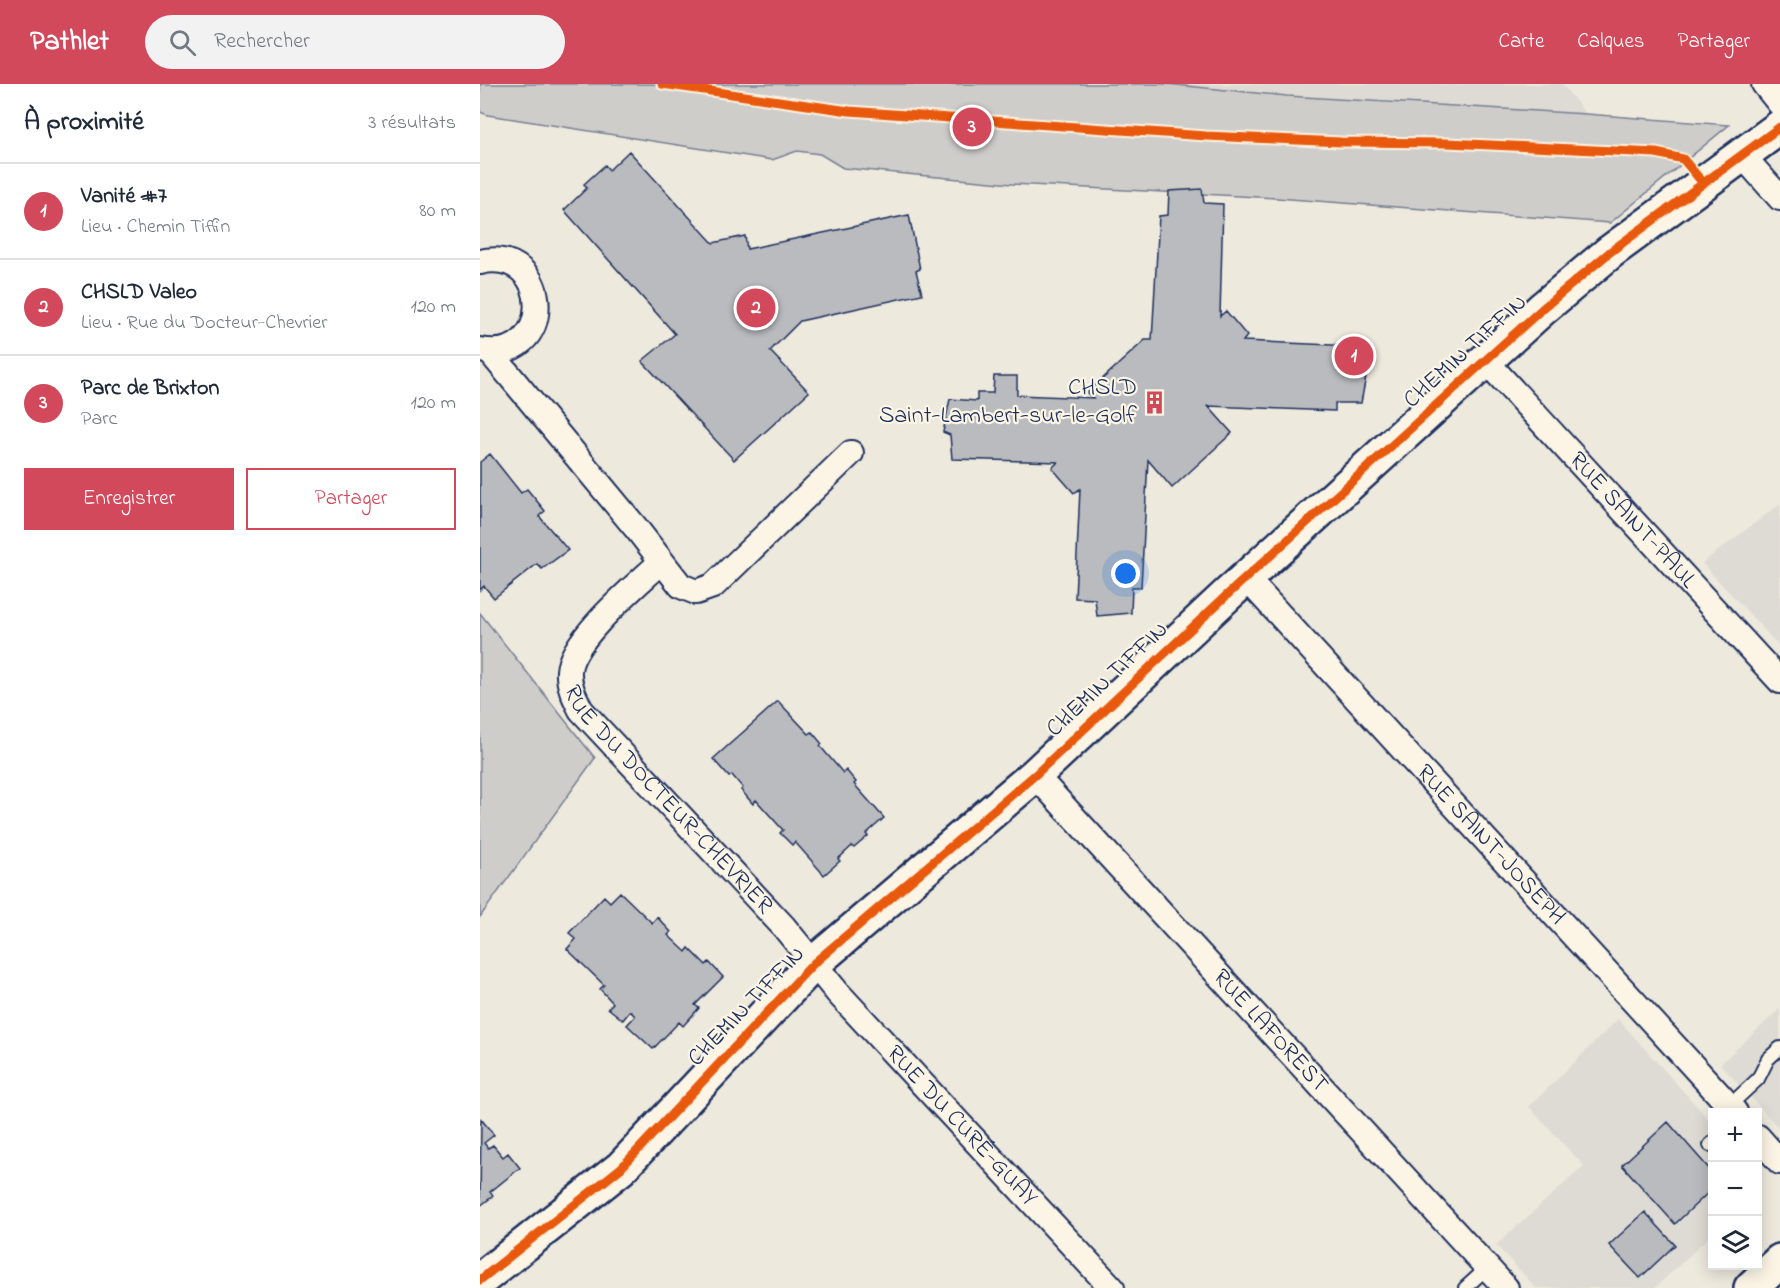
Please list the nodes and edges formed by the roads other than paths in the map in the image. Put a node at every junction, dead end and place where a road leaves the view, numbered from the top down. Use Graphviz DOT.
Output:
graph roads {
  1 [pos="1764,84"];
  2 [pos="1780,105"];
  3 [pos="1780,127"];
  4 [pos="1742,155"];
  5 [pos="1780,198"];
  6 [pos="480,262"];
  7 [pos="485,351"];
  8 [pos="1485,360"];
  9 [pos="851,453"];
  10 [pos="661,562"];
  11 [pos="1246,578"];
  12 [pos="1780,681"];
  13 [pos="1035,775"];
  14 [pos="813,964"];
  15 [pos="1780,1048"];
  16 [pos="1731,1108"];
  17 [pos="1733,1108"];
  18 [pos="1762,1142"];
  19 [pos="1780,1162"];
  20 [pos="1780,1261"];
  21 [pos="1487,1268"];
  22 [pos="480,1281"];
  23 [pos="1112,1288"];
  24 [pos="1465,1288"];
  25 [pos="1506,1288"];
  26 [pos="1751,1288"];
  1 -- 2 [label="street"];
  3 -- 4 [label="main road, CHEMIN TIFFIN"];
  4 -- 5 [label="street"];
  4 -- 8 [label="main road, CHEMIN TIFFIN"];
  6 -- 7 [label="street"];
  7 -- 10 [label="street"];
  8 -- 11 [label="main road, CHEMIN TIFFIN"];
  8 -- 12 [label="street, RUE SAINT-PAUL"];
  9 -- 10 [label="street"];
  10 -- 14 [label="street, RUE DU DOCTEUR-CHEVRIER"];
  11 -- 13 [label="main road, CHEMIN TIFFIN"];
  11 -- 16 [label="street, RUE SAINT-JOSEPH"];
  13 -- 14 [label="main road, CHEMIN TIFFIN"];
  13 -- 21 [label="street, RUE LAFOREST"];
  14 -- 22 [label="main road, CHEMIN TIFFIN"];
  14 -- 23 [label="street, RUE DU CURÉ-GUAY"];
  15 -- 17 [label="lane"];
  18 -- 19 [label="street"];
  20 -- 26 [label="main road"];
  21 -- 24 [label="lane"];
  21 -- 25 [label="street, RUE LAFOREST"];
}
